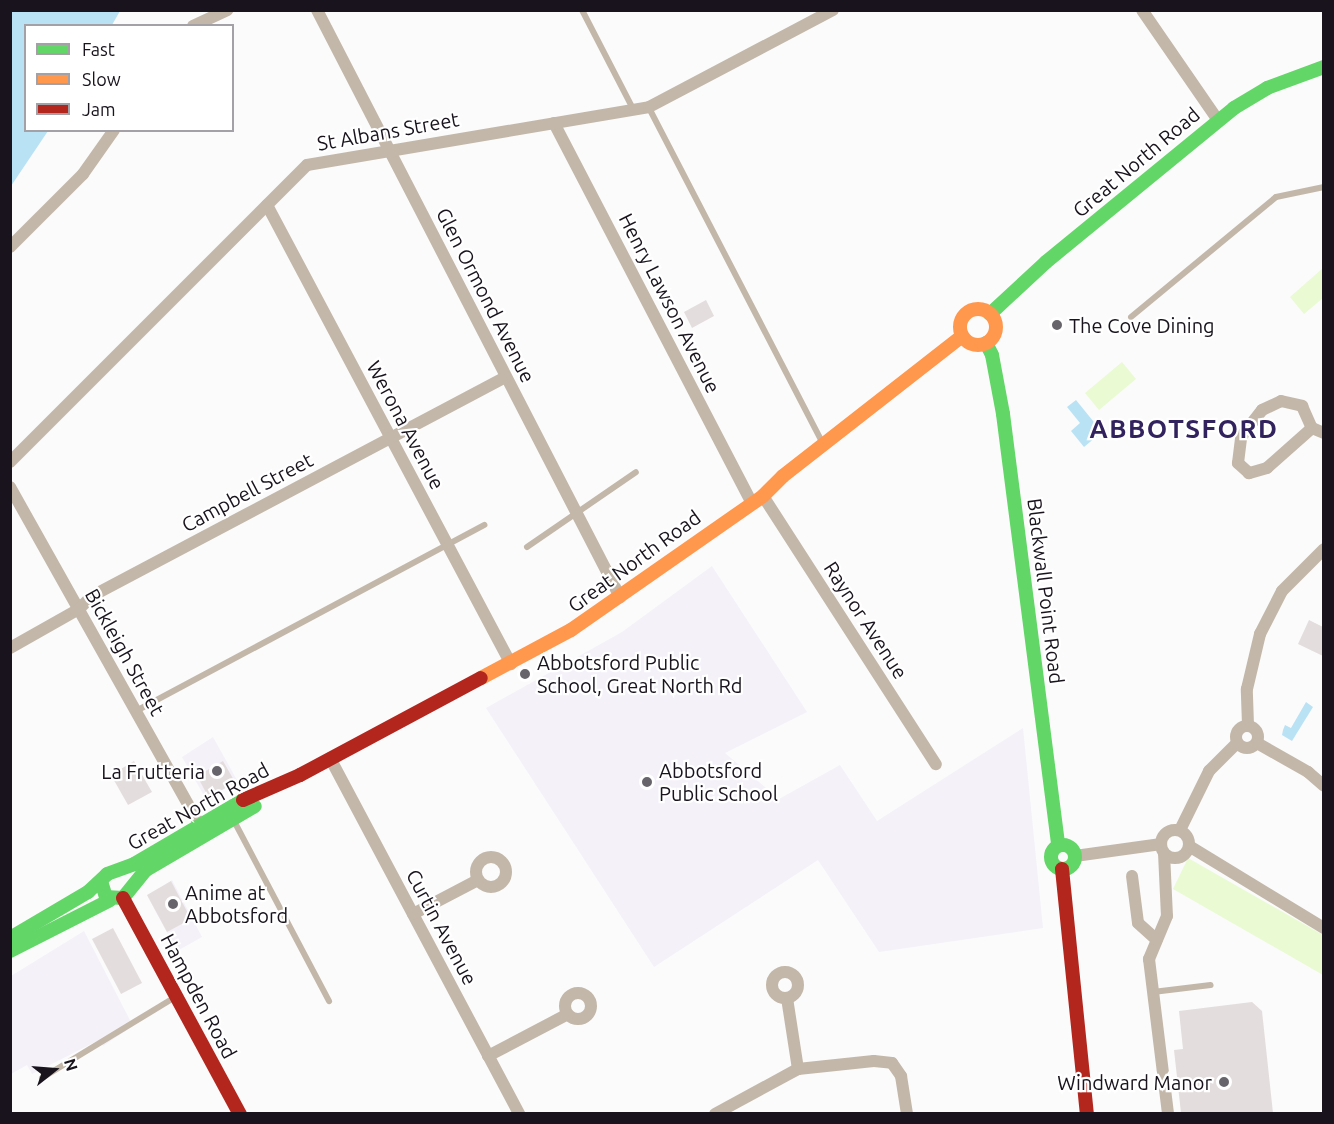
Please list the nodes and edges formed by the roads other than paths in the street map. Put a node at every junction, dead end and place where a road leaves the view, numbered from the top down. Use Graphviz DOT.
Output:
graph roads {
  1 [pos="228,10"];
  2 [pos="317,10"];
  3 [pos="582,10"];
  4 [pos="833,10"];
  5 [pos="1142,10"];
  6 [pos="197,24"];
  7 [pos="1323,67"];
  8 [pos="649,107"];
  9 [pos="633,110"];
  10 [pos="1218,120"];
  11 [pos="555,123"];
  12 [pos="113,132"];
  13 [pos="389,151"];
  14 [pos="1323,188"];
  15 [pos="267,205"];
  16 [pos="10,247"];
  17 [pos="990,314"];
  18 [pos="1131,317"];
  19 [pos="962,336"];
  20 [pos="986,343"];
  21 [pos="506,377"];
  22 [pos="1318,430"];
  23 [pos="391,438"];
  24 [pos="824,445"];
  25 [pos="10,462"];
  26 [pos="636,472"];
  27 [pos="10,487"];
  28 [pos="757,499"];
  29 [pos="577,513"];
  30 [pos="484,525"];
  31 [pos="448,545"];
  32 [pos="527,547"];
  33 [pos="1323,549"];
  34 [pos="620,597"];
  35 [pos="79,609"];
  36 [pos="10,648"];
  37 [pos="512,664"];
  38 [pos="136,711"];
  39 [pos="1248,725"];
  40 [pos="1237,743"];
  41 [pos="1257,743"];
  42 [pos="330,758"];
  43 [pos="936,764"];
  44 [pos="1323,786"];
  45 [pos="230,814"];
  46 [pos="203,830"];
  47 [pos="1180,830"];
  48 [pos="1058,846"];
  49 [pos="1189,846"];
  50 [pos="1162,848"];
  51 [pos="1074,856"];
  52 [pos="1062,869"];
  53 [pos="116,872"];
  54 [pos="1132,876"];
  55 [pos="478,880"];
  56 [pos="101,881"];
  57 [pos="120,896"];
  58 [pos="413,914"];
  59 [pos="1323,928"];
  60 [pos="10,938"];
  61 [pos="1157,940"];
  62 [pos="10,951"];
  63 [pos="1211,985"];
  64 [pos="1153,992"];
  65 [pos="176,996"];
  66 [pos="788,998"];
  67 [pos="329,1001"];
  68 [pos="568,1014"];
  69 [pos="489,1056"];
  70 [pos="798,1070"];
  71 [pos="42,1078"];
  72 [pos="240,1113"];
  73 [pos="519,1113"];
  74 [pos="716,1113"];
  75 [pos="907,1113"];
  76 [pos="1087,1113"];
  77 [pos="1168,1113"];
  1 -- 6 [label="street"];
  2 -- 13 [label="street, Glen Ormond Avenue"];
  3 -- 9 [label="lane"];
  4 -- 8 [label="street, St Albans Street"];
  5 -- 10 [label="street"];
  7 -- 10 [label="main road, Great North Road"];
  8 -- 9 [label="street, St Albans Street"];
  8 -- 24 [label="lane"];
  9 -- 11 [label="street, St Albans Street"];
  10 -- 17 [label="main road, Great North Road"];
  11 -- 13 [label="street, St Albans Street"];
  11 -- 28 [label="street, Henry Lawson Avenue"];
  12 -- 16 [label="street"];
  13 -- 15 [label="street, St Albans Street"];
  13 -- 21 [label="street, Glen Ormond Avenue"];
  14 -- 18 [label="lane"];
  15 -- 23 [label="street, Werona Avenue"];
  15 -- 25 [label="street, St Albans Street"];
  17 -- 19 [label="main road"];
  17 -- 20 [label="main road"];
  19 -- 20 [label="main road"];
  19 -- 24 [label="main road, Great North Road"];
  20 -- 48 [label="main road, Blackwall Point Road"];
  21 -- 23 [label="street, Campbell Street"];
  21 -- 29 [label="street, Glen Ormond Avenue"];
  22 -- 22 [label="street"];
  23 -- 31 [label="street, Werona Avenue"];
  23 -- 35 [label="street, Campbell Street"];
  24 -- 28 [label="main road, Great North Road"];
  26 -- 29 [label="lane"];
  27 -- 35 [label="street, Bickleigh Street"];
  28 -- 34 [label="main road, Great North Road"];
  28 -- 43 [label="street, Raynor Avenue"];
  29 -- 32 [label="lane"];
  29 -- 34 [label="street, Glen Ormond Avenue"];
  30 -- 31 [label="lane"];
  31 -- 37 [label="street, Werona Avenue"];
  31 -- 38 [label="lane"];
  33 -- 39 [label="street"];
  34 -- 37 [label="main road, Great North Road"];
  35 -- 36 [label="street, Campbell Street"];
  35 -- 38 [label="street, Bickleigh Street"];
  37 -- 42 [label="main road, Great North Road"];
  38 -- 46 [label="street, Bickleigh Street"];
  39 -- 40 [label="street"];
  39 -- 41 [label="street"];
  40 -- 41 [label="street"];
  40 -- 47 [label="street"];
  41 -- 44 [label="street"];
  42 -- 45 [label="main road, Great North Road"];
  42 -- 58 [label="street, Curtin Avenue"];
  45 -- 46 [label="main road, Great North Road"];
  45 -- 67 [label="lane"];
  46 -- 53 [label="main road, Great North Road"];
  46 -- 57 [label="main road, Great North Road"];
  47 -- 49 [label="street"];
  47 -- 50 [label="street"];
  48 -- 51 [label="main road"];
  48 -- 52 [label="main road"];
  49 -- 50 [label="street"];
  49 -- 59 [label="street"];
  50 -- 51 [label="street"];
  50 -- 61 [label="street"];
  51 -- 52 [label="main road"];
  52 -- 76 [label="main road"];
  53 -- 56 [label="main road, Great North Road"];
  53 -- 57 [label="main road"];
  54 -- 61 [label="street"];
  55 -- 58 [label="street"];
  56 -- 57 [label="main road"];
  56 -- 60 [label="main road"];
  57 -- 62 [label="main road, Great North Road"];
  57 -- 65 [label="main road, Hampden Road"];
  58 -- 69 [label="street, Curtin Avenue"];
  61 -- 64 [label="street"];
  63 -- 64 [label="lane"];
  64 -- 77 [label="street"];
  65 -- 71 [label="lane"];
  65 -- 72 [label="main road, Hampden Road"];
  66 -- 70 [label="street"];
  68 -- 69 [label="street"];
  69 -- 73 [label="street, Curtin Avenue"];
  70 -- 74 [label="street"];
  70 -- 75 [label="street"];
}
